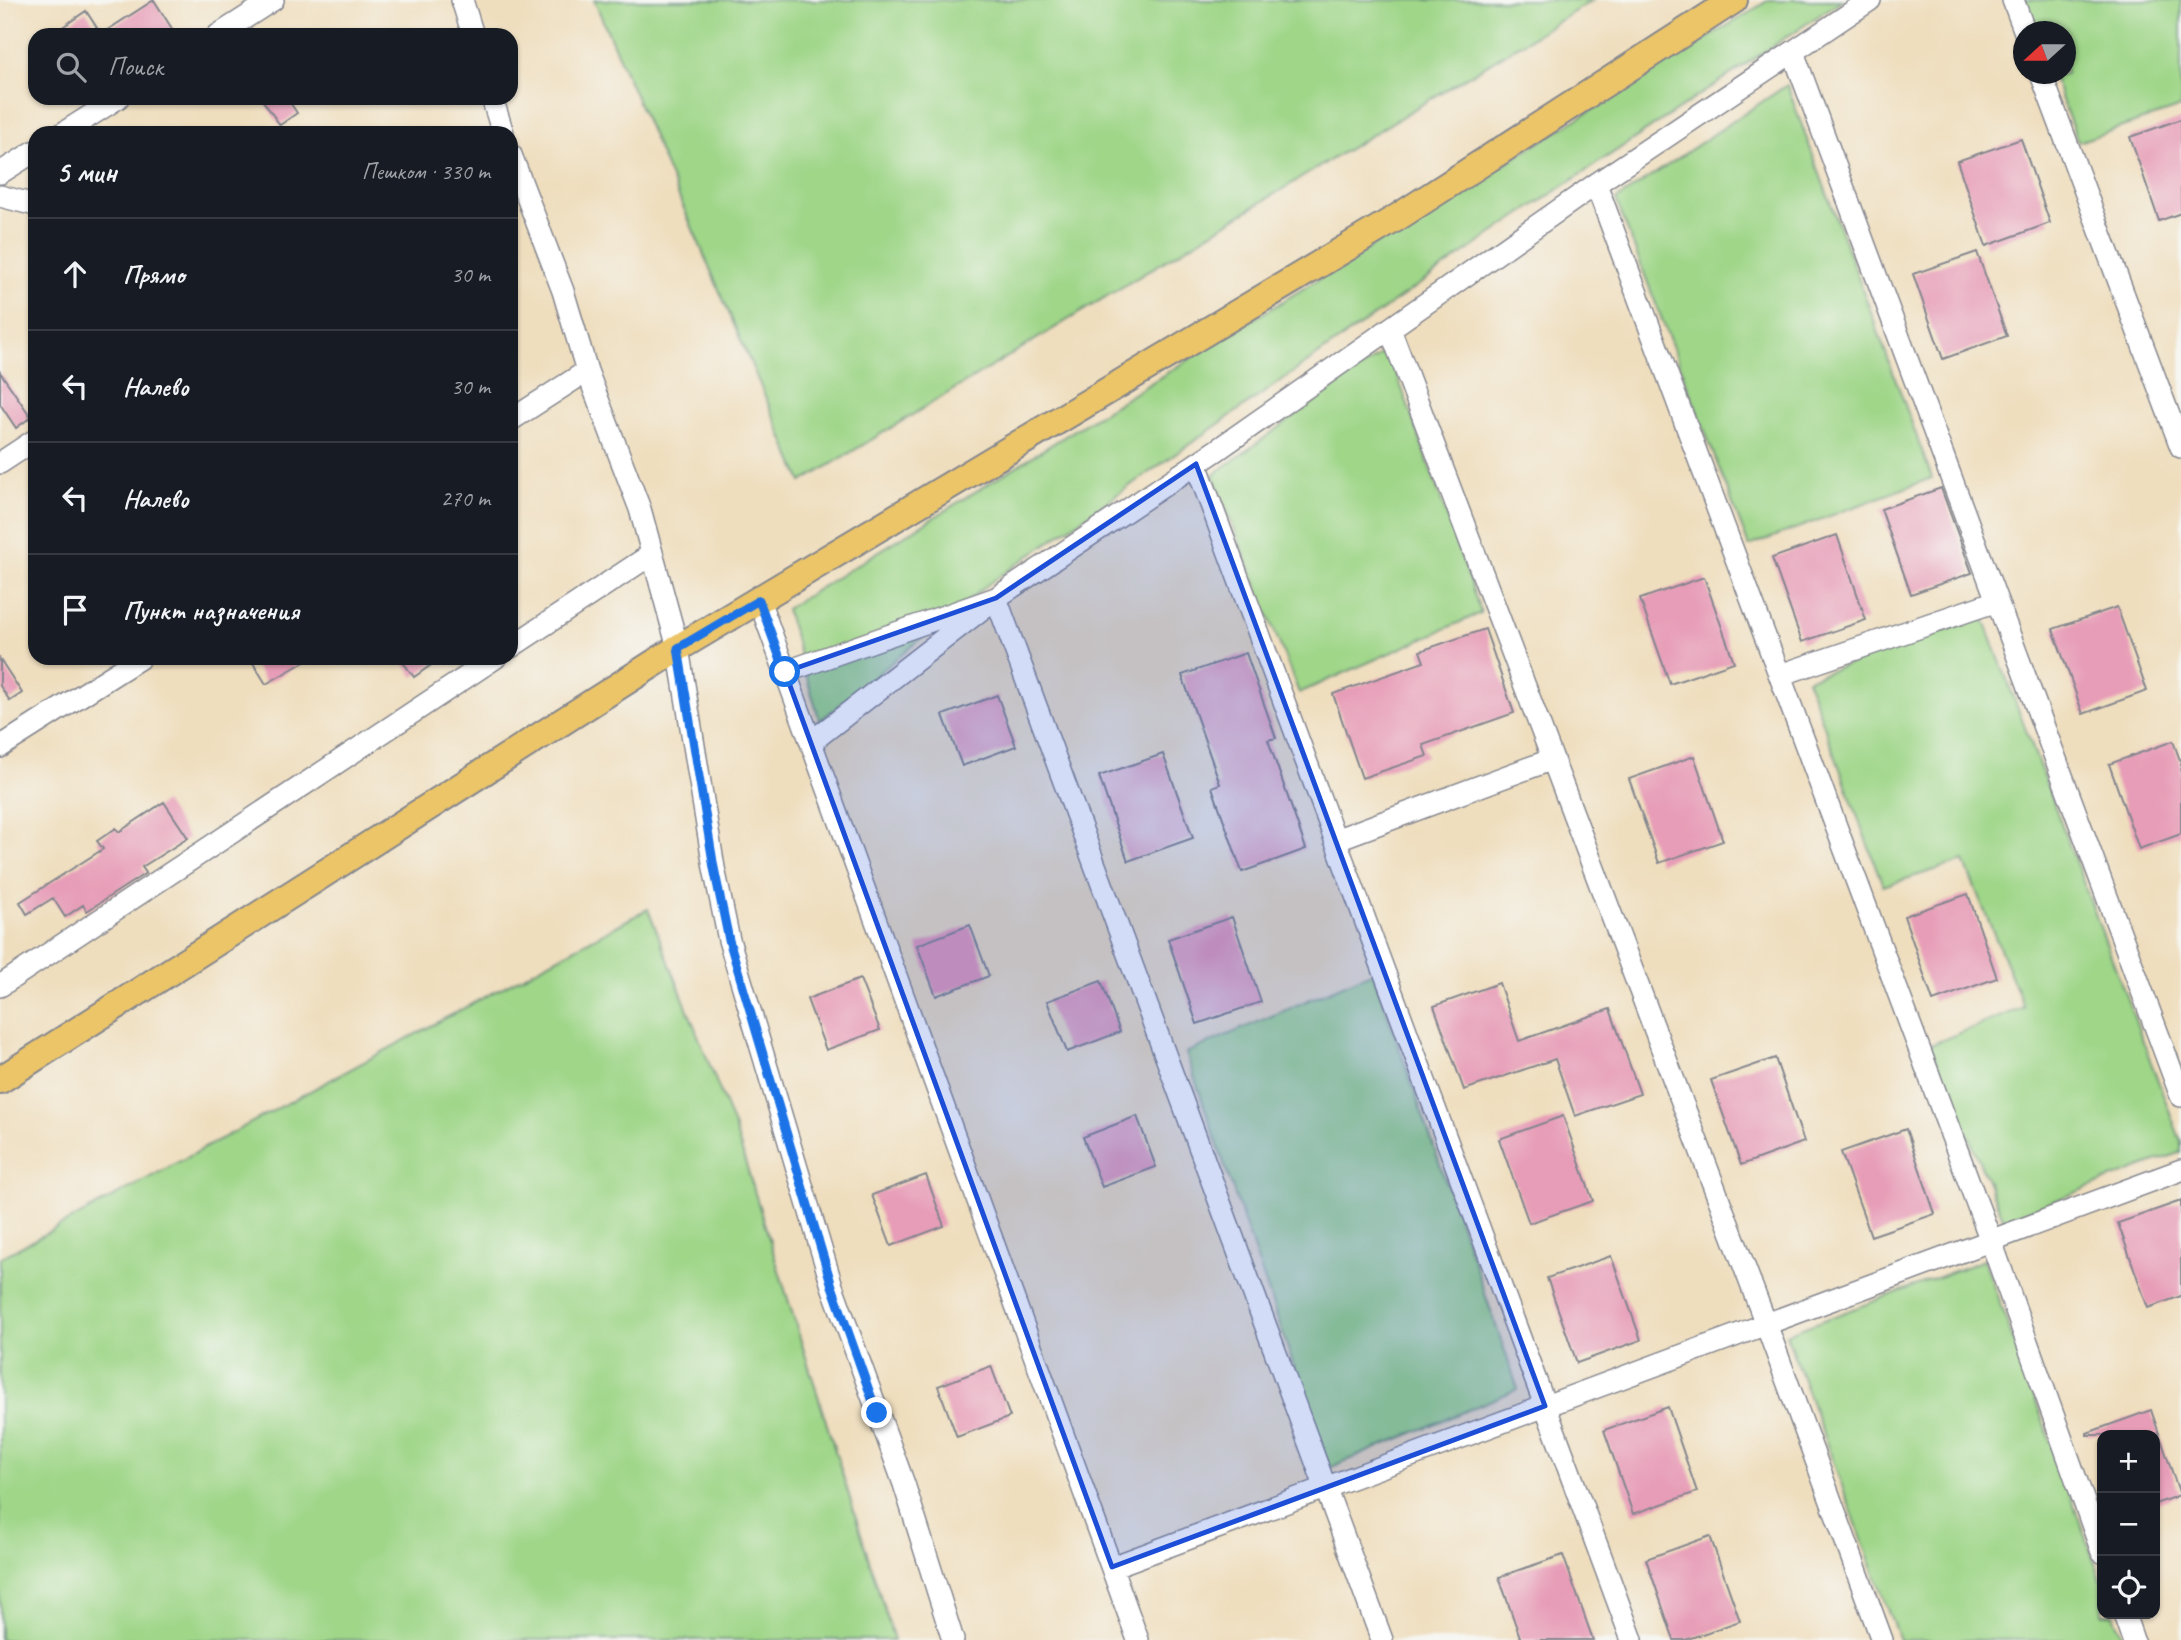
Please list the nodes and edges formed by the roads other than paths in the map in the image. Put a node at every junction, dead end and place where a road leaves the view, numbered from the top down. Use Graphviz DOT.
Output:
graph roads {
  1 [pos="273,0"];
  2 [pos="462,0"];
  3 [pos="1734,0"];
  4 [pos="1870,0"];
  5 [pos="2013,0"];
  6 [pos="2021,21"];
  7 [pos="229,28"];
  8 [pos="471,28"];
  9 [pos="1793,52"];
  10 [pos="2045,84"];
  11 [pos="107,105"];
  12 [pos="494,105"];
  13 [pos="74,126"];
  14 [pos="501,126"];
  15 [pos="28,155"];
  16 [pos="0,173"];
  17 [pos="518,173"];
  18 [pos="1596,184"];
  19 [pos="0,196"];
  20 [pos="28,203"];
  21 [pos="1390,329"];
  22 [pos="587,371"];
  23 [pos="518,415"];
  24 [pos="28,445"];
  25 [pos="2181,447"];
  26 [pos="0,463"];
  27 [pos="1196,464"];
  28 [pos="652,554"];
  29 [pos="996,598"];
  30 [pos="759,600"];
  31 [pos="1997,601"];
  32 [pos="518,642"];
  33 [pos="678,648"];
  34 [pos="129,665"];
  35 [pos="484,665"];
  36 [pos="785,672"];
  37 [pos="1780,675"];
  38 [pos="811,742"];
  39 [pos="0,747"];
  40 [pos="1553,759"];
  41 [pos="1335,840"];
  42 [pos="0,986"];
  43 [pos="0,1080"];
  44 [pos="2181,1096"];
  45 [pos="2181,1170"];
  46 [pos="1991,1241"];
  47 [pos="1766,1324"];
  48 [pos="1545,1406"];
  49 [pos="1325,1488"];
  50 [pos="2097,1538"];
  51 [pos="1112,1567"];
  52 [pos="2126,1619"];
  53 [pos="953,1640"];
  54 [pos="1139,1640"];
  55 [pos="1382,1640"];
  56 [pos="1632,1640"];
  57 [pos="1882,1640"];
  58 [pos="2133,1640"];
  1 -- 7 [label="street"];
  2 -- 8 [label="street"];
  3 -- 30 [label="main road"];
  4 -- 9 [label="street"];
  5 -- 6 [label="street"];
  9 -- 18 [label="street"];
  9 -- 31 [label="street"];
  10 -- 25 [label="street"];
  11 -- 13 [label="street"];
  12 -- 14 [label="street"];
  15 -- 16 [label="street"];
  17 -- 22 [label="street"];
  18 -- 21 [label="street"];
  18 -- 37 [label="street"];
  19 -- 20 [label="street"];
  21 -- 27 [label="street"];
  21 -- 40 [label="street"];
  22 -- 23 [label="street"];
  22 -- 28 [label="street"];
  24 -- 26 [label="street"];
  27 -- 29 [label="street"];
  27 -- 41 [label="street"];
  28 -- 32 [label="street"];
  28 -- 33 [label="street"];
  29 -- 36 [label="street"];
  29 -- 38 [label="street"];
  29 -- 49 [label="street"];
  30 -- 33 [label="main road"];
  30 -- 36 [label="street"];
  31 -- 37 [label="street"];
  31 -- 44 [label="street"];
  33 -- 43 [label="main road"];
  33 -- 53 [label="street"];
  34 -- 39 [label="street"];
  35 -- 42 [label="street"];
  36 -- 38 [label="street"];
  37 -- 46 [label="street"];
  38 -- 51 [label="street"];
  40 -- 41 [label="street"];
  40 -- 47 [label="street"];
  41 -- 48 [label="street"];
  45 -- 46 [label="street"];
  46 -- 47 [label="street"];
  46 -- 50 [label="street"];
  47 -- 48 [label="street"];
  47 -- 57 [label="street"];
  48 -- 49 [label="street"];
  48 -- 56 [label="street"];
  49 -- 51 [label="street"];
  49 -- 55 [label="street"];
  51 -- 54 [label="street"];
  52 -- 58 [label="street"];
}
